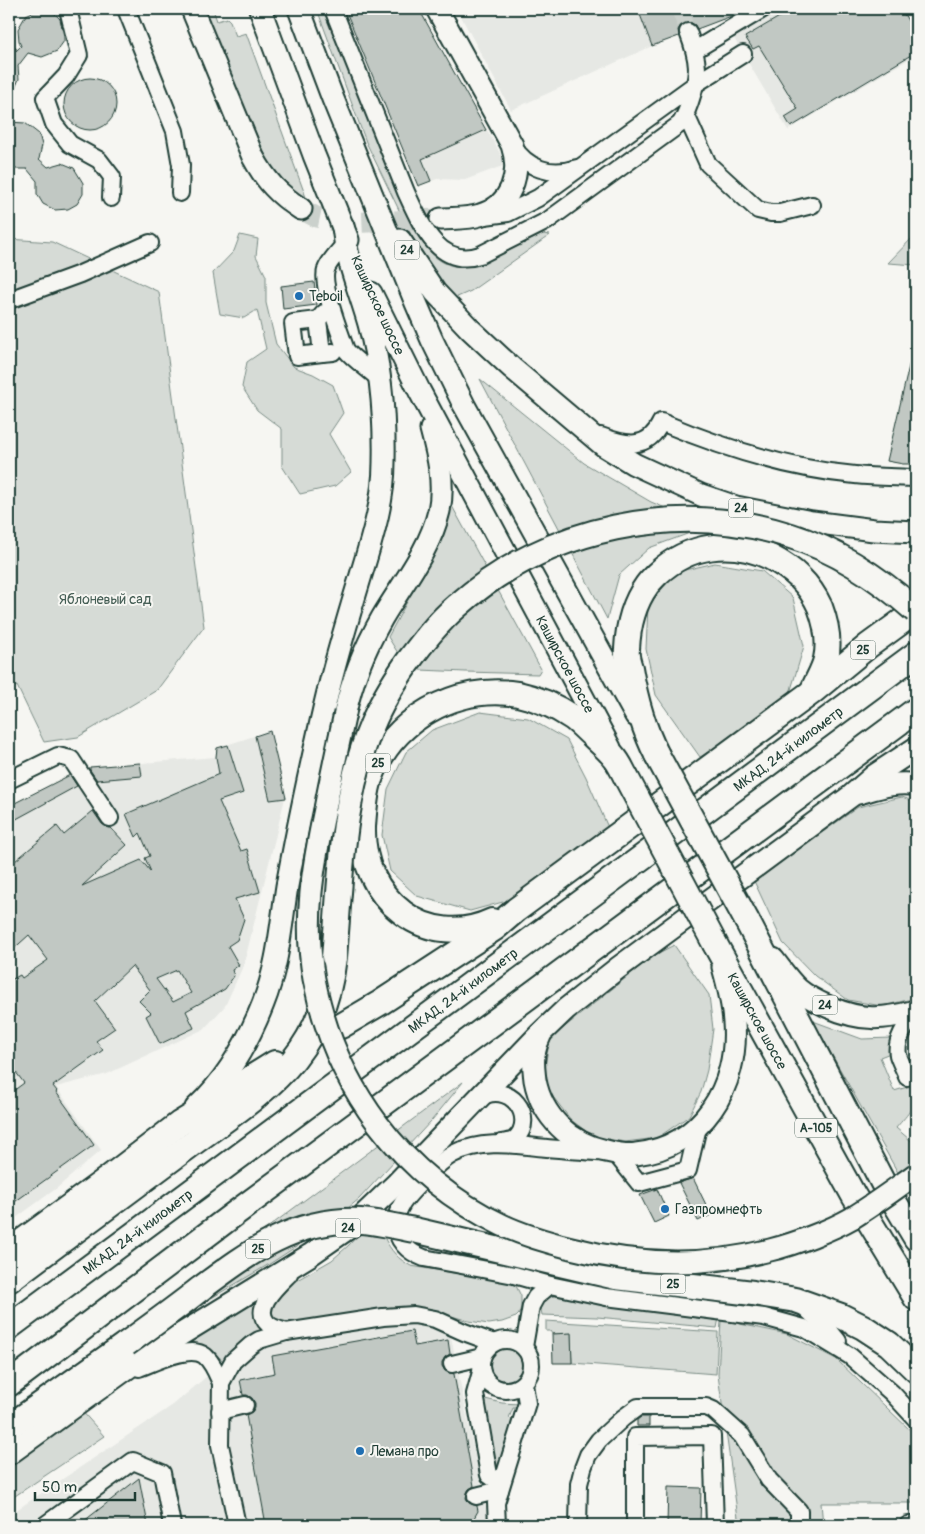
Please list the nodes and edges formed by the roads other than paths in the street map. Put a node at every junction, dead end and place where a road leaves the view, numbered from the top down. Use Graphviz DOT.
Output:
graph roads {
  1 [pos="68,9"];
  2 [pos="126,9"];
  3 [pos="192,9"];
  4 [pos="260,9"];
  5 [pos="298,9"];
  6 [pos="334,9"];
  7 [pos="437,9"];
  8 [pos="763,9"];
  9 [pos="688,32"];
  10 [pos="695,50"];
  11 [pos="743,54"];
  12 [pos="696,83"];
  13 [pos="686,115"];
  14 [pos="512,145"];
  15 [pos="581,166"];
  16 [pos="180,193"];
  17 [pos="112,198"];
  18 [pos="812,205"];
  19 [pos="379,209"];
  20 [pos="302,210"];
  21 [pos="473,217"];
  22 [pos="441,219"];
  23 [pos="344,235"];
  24 [pos="150,243"];
  25 [pos="9,300"];
  26 [pos="331,303"];
  27 [pos="318,320"];
  28 [pos="346,350"];
  29 [pos="322,353"];
  30 [pos="379,378"];
  31 [pos="420,392"];
  32 [pos="584,429"];
  33 [pos="916,478"];
  34 [pos="916,524"];
  35 [pos="874,530"];
  36 [pos="916,532"];
  37 [pos="916,611"];
  38 [pos="916,625"];
  39 [pos="916,654"];
  40 [pos="832,677"];
  41 [pos="812,692"];
  42 [pos="912,713"];
  43 [pos="916,748"];
  44 [pos="654,749"];
  45 [pos="620,767"];
  46 [pos="9,780"];
  47 [pos="916,785"];
  48 [pos="851,796"];
  49 [pos="110,818"];
  50 [pos="516,910"];
  51 [pos="752,931"];
  52 [pos="717,949"];
  53 [pos="916,1012"];
  54 [pos="341,1026"];
  55 [pos="541,1033"];
  56 [pos="283,1059"];
  57 [pos="907,1077"];
  58 [pos="478,1099"];
  59 [pos="179,1124"];
  60 [pos="698,1127"];
  61 [pos="495,1144"];
  62 [pos="615,1153"];
  63 [pos="916,1174"];
  64 [pos="916,1238"];
  65 [pos="9,1251"];
  66 [pos="310,1255"];
  67 [pos="514,1275"];
  68 [pos="9,1280"];
  69 [pos="550,1285"];
  70 [pos="916,1298"];
  71 [pos="796,1300"];
  72 [pos="531,1306"];
  73 [pos="9,1327"];
  74 [pos="286,1332"];
  75 [pos="494,1343"];
  76 [pos="524,1347"];
  77 [pos="850,1356"];
  78 [pos="452,1364"];
  79 [pos="482,1364"];
  80 [pos="916,1370"];
  81 [pos="118,1375"];
  82 [pos="221,1382"];
  83 [pos="9,1384"];
  84 [pos="524,1384"];
  85 [pos="892,1393"];
  86 [pos="916,1402"];
  87 [pos="244,1406"];
  88 [pos="220,1411"];
  89 [pos="916,1419"];
  90 [pos="9,1427"];
  91 [pos="9,1454"];
  92 [pos="500,1489"];
  93 [pos="476,1496"];
  94 [pos="45,1525"];
  95 [pos="172,1525"];
  96 [pos="237,1525"];
  97 [pos="484,1525"];
  98 [pos="497,1525"];
  99 [pos="578,1525"];
  100 [pos="635,1525"];
  101 [pos="715,1525"];
  102 [pos="799,1525"];
  103 [pos="908,1525"];
  104 [pos="916,1525"];
  1 -- 17 [label="street"];
  2 -- 16 [label="street"];
  3 -- 20 [label="main road"];
  4 -- 23 [label="main road, Каширское шоссе"];
  5 -- 19 [label="main road"];
  6 -- 13 [label="street"];
  7 -- 14 [label="main road"];
  8 -- 10 [label="street"];
  9 -- 10 [label="street"];
  10 -- 12 [label="street"];
  11 -- 12 [label="street"];
  12 -- 13 [label="street"];
  12 -- 15 [label="street"];
  13 -- 18 [label="street"];
  14 -- 15 [label="street"];
  14 -- 21 [label="main road"];
  15 -- 21 [label="street"];
  19 -- 32 [label="main road, 24"];
  19 -- 44 [label="main road"];
  21 -- 22 [label="main road"];
  23 -- 26 [label="street"];
  23 -- 30 [label="main road"];
  23 -- 31 [label="main road, Каширское шоссе"];
  24 -- 25 [label="street"];
  26 -- 27 [label="street"];
  26 -- 28 [label="street"];
  27 -- 29 [label="street"];
  27 -- 29 [label="street"];
  28 -- 29 [label="street"];
  28 -- 30 [label="street"];
  30 -- 59 [label="main road"];
  31 -- 45 [label="main road, Каширское шоссе"];
  31 -- 63 [label="main road, bridge"];
  32 -- 33 [label="street"];
  32 -- 35 [label="main road, 24"];
  34 -- 35 [label="main road, 24"];
  35 -- 36 [label="main road, 24"];
  37 -- 40 [label="highway, 25"];
  37 -- 68 [label="highway, bridge"];
  38 -- 40 [label="highway"];
  39 -- 73 [label="highway, МКАД, 24-й километр"];
  40 -- 41 [label="highway, 25"];
  41 -- 44 [label="highway"];
  41 -- 50 [label="highway"];
  42 -- 83 [label="highway"];
  43 -- 48 [label="main road"];
  44 -- 51 [label="highway, bridge"];
  45 -- 50 [label="highway, 25"];
  45 -- 52 [label="highway, Каширское шоссе, bridge"];
  46 -- 49 [label="street"];
  47 -- 48 [label="main road"];
  48 -- 55 [label="main road"];
  50 -- 54 [label="highway"];
  51 -- 53 [label="main road, 24"];
  51 -- 64 [label="highway, А-105"];
  52 -- 60 [label="main road"];
  52 -- 70 [label="highway, Каширское шоссе / А-105"];
  53 -- 57 [label="street"];
  55 -- 58 [label="main road, 24"];
  55 -- 62 [label="main road"];
  56 -- 59 [label="highway"];
  58 -- 61 [label="street"];
  58 -- 66 [label="main road, 24"];
  59 -- 65 [label="highway"];
  60 -- 62 [label="main road"];
  60 -- 62 [label="street"];
  61 -- 62 [label="street"];
  61 -- 67 [label="street"];
  66 -- 74 [label="street"];
  66 -- 81 [label="main road, 24"];
  67 -- 69 [label="street"];
  67 -- 72 [label="street"];
  69 -- 72 [label="street"];
  69 -- 77 [label="street"];
  71 -- 77 [label="street"];
  71 -- 80 [label="highway, 25"];
  71 -- 90 [label="highway, 25, bridge"];
  72 -- 76 [label="street"];
  74 -- 75 [label="street"];
  74 -- 82 [label="street"];
  75 -- 76 [label="street"];
  75 -- 79 [label="street"];
  76 -- 84 [label="street"];
  77 -- 85 [label="street"];
  78 -- 79 [label="street"];
  79 -- 84 [label="street"];
  79 -- 92 [label="street"];
  81 -- 82 [label="street"];
  81 -- 91 [label="main road, 24"];
  82 -- 88 [label="street"];
  84 -- 92 [label="street"];
  85 -- 86 [label="street"];
  85 -- 89 [label="street"];
  87 -- 88 [label="street"];
  88 -- 96 [label="street"];
  92 -- 93 [label="street"];
  92 -- 97 [label="street"];
  92 -- 98 [label="street"];
  94 -- 95 [label="street"];
  99 -- 102 [label="street"];
  100 -- 101 [label="street"];
  103 -- 104 [label="street"];
}
